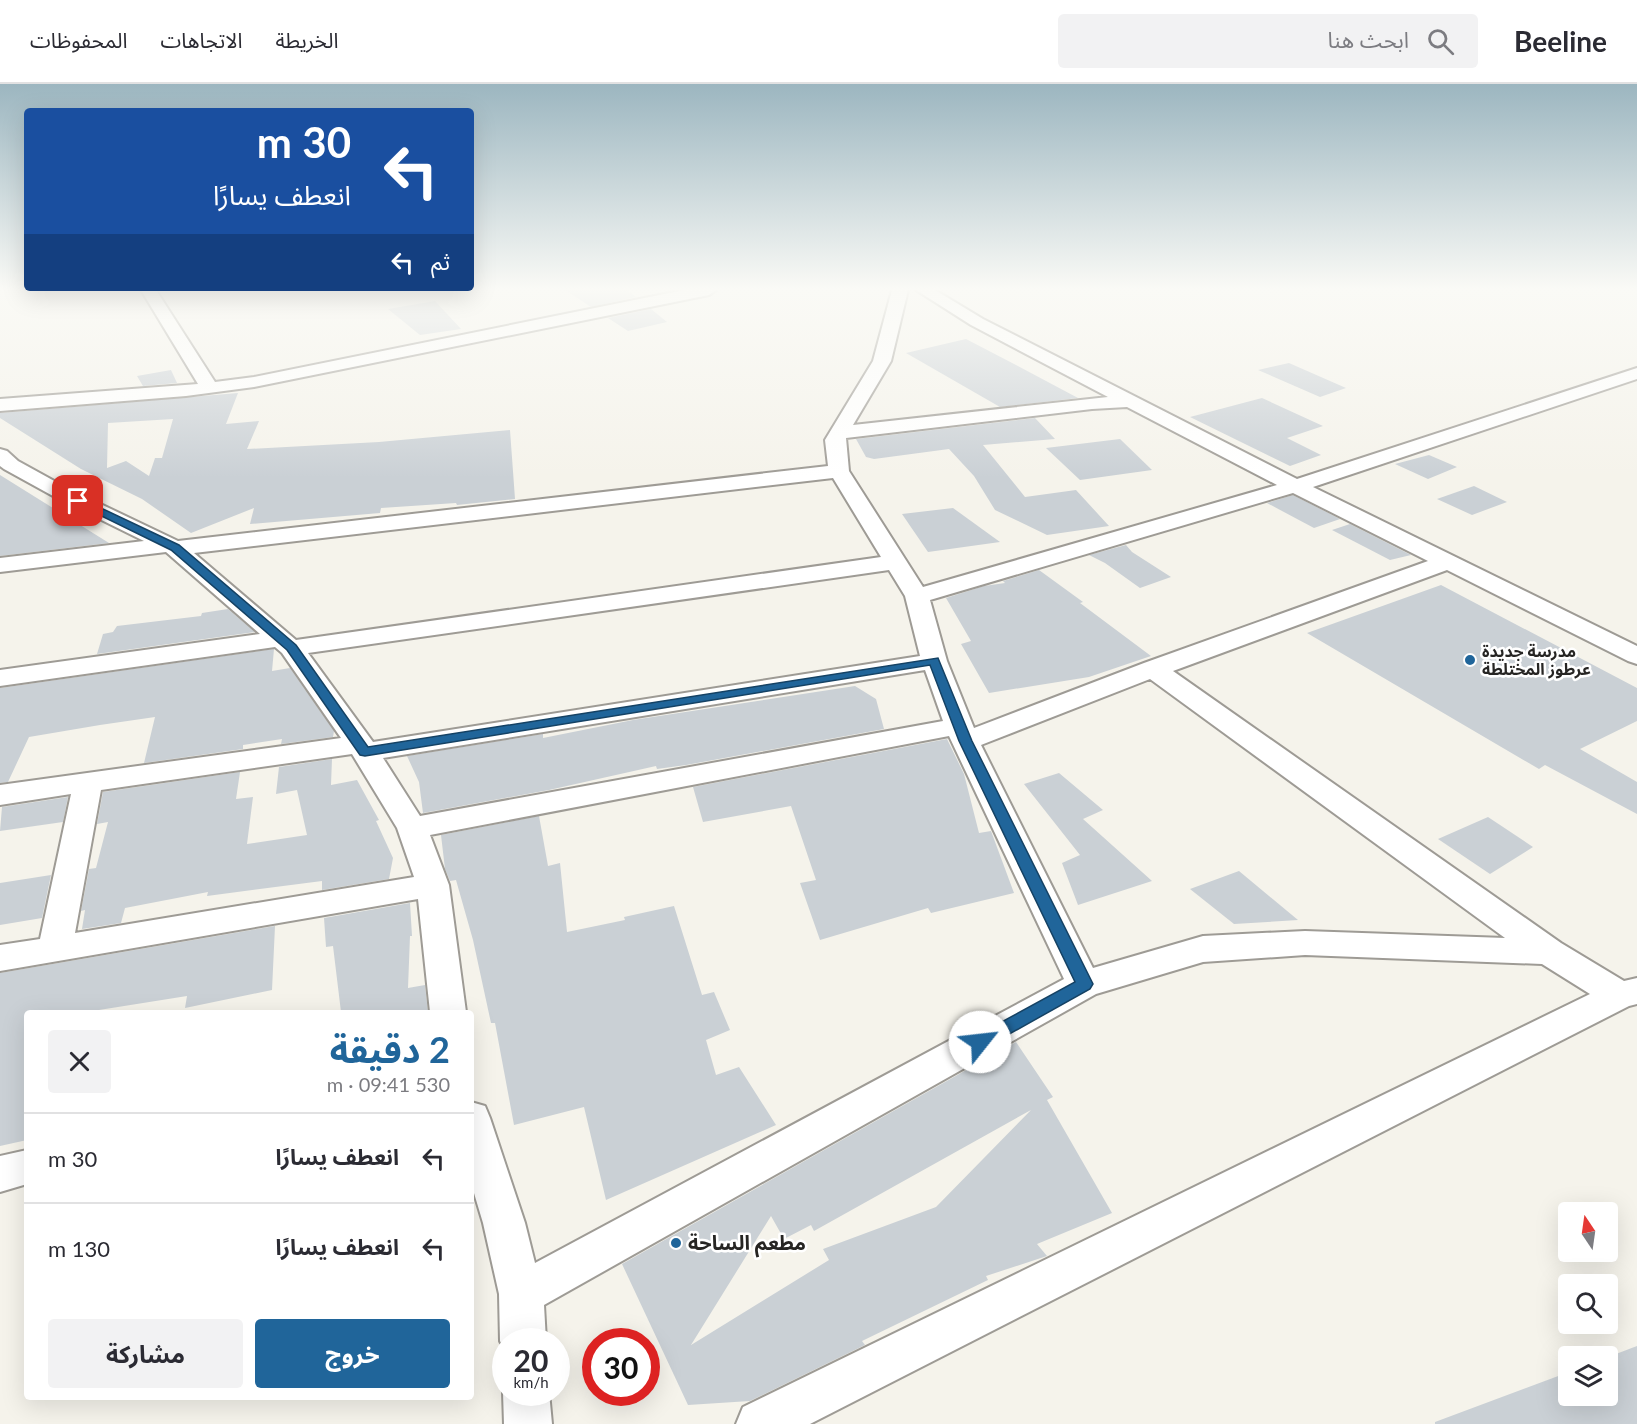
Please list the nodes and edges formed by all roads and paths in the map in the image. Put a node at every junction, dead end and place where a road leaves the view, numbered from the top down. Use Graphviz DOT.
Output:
graph roads {
  1 [pos="188,353"];
  2 [pos="399,353"];
  3 [pos="884,353"];
  4 [pos="1037,353"];
  5 [pos="1637,373"];
  6 [pos="1105,387"];
  7 [pos="210,388"];
  8 [pos="1134,401"];
  9 [pos="1092,403"];
  10 [pos="0,405"];
  11 [pos="838,433"];
  12 [pos="0,455"];
  13 [pos="839,471"];
  14 [pos="1295,486"];
  15 [pos="172,546"];
  16 [pos="1448,561"];
  17 [pos="896,562"];
  18 [pos="0,565"];
  19 [pos="917,596"];
  20 [pos="285,643"];
  21 [pos="1637,656"];
  22 [pos="934,661"];
  23 [pos="1153,669"];
  24 [pos="0,678"];
  25 [pos="962,734"];
  26 [pos="362,748"];
  27 [pos="88,782"];
  28 [pos="0,795"];
  29 [pos="412,828"];
  30 [pos="433,885"];
  31 [pos="54,949"];
  32 [pos="1549,952"];
  33 [pos="0,958"];
  34 [pos="1084,984"];
  35 [pos="1628,993"];
  36 [pos="448,1010"];
  37 [pos="474,1128"];
  38 [pos="24,1168"];
  39 [pos="0,1174"];
  40 [pos="521,1294"];
  41 [pos="522,1328"];
  42 [pos="527,1406"];
  43 [pos="528,1424"];
  44 [pos="760,1424"];
  1 -- 7 [label="street"];
  2 -- 7 [label="street"];
  3 -- 11 [label="street"];
  4 -- 6 [label="street"];
  5 -- 14 [label="street"];
  6 -- 8 [label="street"];
  6 -- 9 [label="street"];
  7 -- 10 [label="street"];
  8 -- 9 [label="street"];
  8 -- 14 [label="street"];
  9 -- 11 [label="street"];
  11 -- 13 [label="street"];
  12 -- 15 [label="street"];
  13 -- 15 [label="street"];
  13 -- 17 [label="street"];
  14 -- 16 [label="street"];
  14 -- 19 [label="street"];
  15 -- 18 [label="street"];
  15 -- 20 [label="street"];
  16 -- 21 [label="street"];
  16 -- 23 [label="street"];
  17 -- 19 [label="street"];
  17 -- 20 [label="street"];
  19 -- 22 [label="street"];
  20 -- 24 [label="street"];
  20 -- 26 [label="street"];
  22 -- 25 [label="street"];
  22 -- 26 [label="street"];
  23 -- 25 [label="street"];
  23 -- 32 [label="street"];
  25 -- 29 [label="street"];
  25 -- 34 [label="street"];
  26 -- 27 [label="street"];
  26 -- 29 [label="street"];
  27 -- 28 [label="street"];
  27 -- 31 [label="street"];
  29 -- 30 [label="street"];
  30 -- 31 [label="street"];
  30 -- 36 [label="street"];
  31 -- 33 [label="street"];
  32 -- 34 [label="street"];
  32 -- 35 [label="street"];
  34 -- 40 [label="street"];
  35 -- 44 [label="street"];
  37 -- 40 [label="street"];
  38 -- 39 [label="street"];
  40 -- 41 [label="street"];
  42 -- 43 [label="street"];
}
